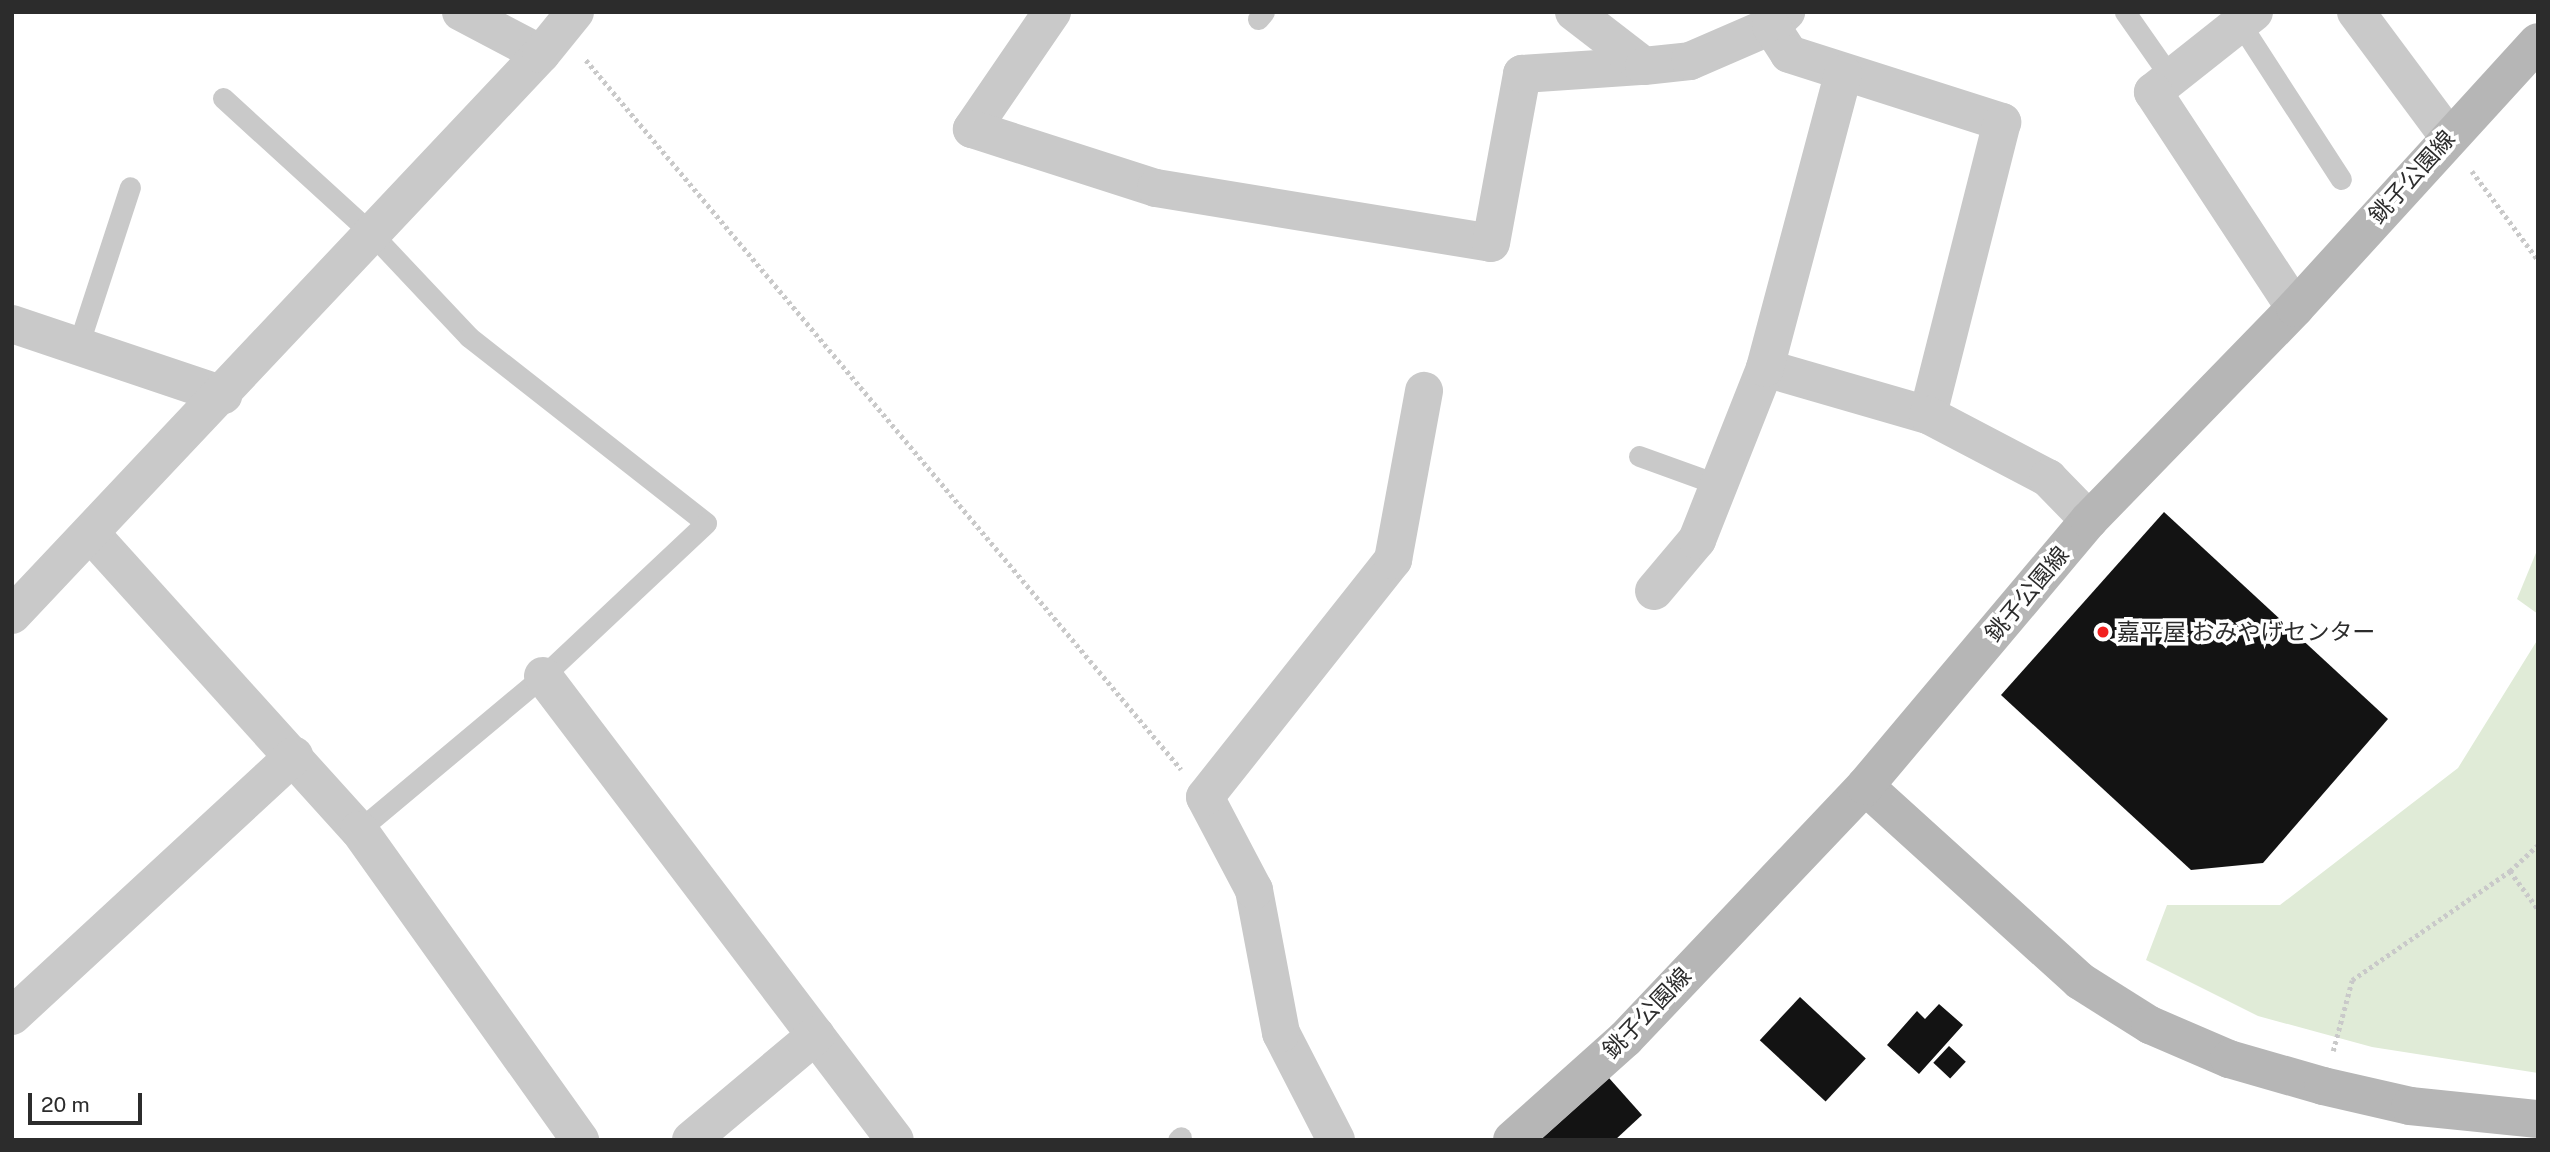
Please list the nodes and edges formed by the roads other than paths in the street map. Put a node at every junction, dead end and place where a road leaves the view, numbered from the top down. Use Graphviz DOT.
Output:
graph roads {
  1 [pos="461,12"];
  2 [pos="1052,12"];
  3 [pos="1574,12"];
  4 [pos="2125,12"];
  5 [pos="2357,12"];
  6 [pos="2242,16"];
  7 [pos="1774,17"];
  8 [pos="559,32"];
  9 [pos="2538,42"];
  10 [pos="1644,66"];
  11 [pos="1843,74"];
  12 [pos="2171,78"];
  13 [pos="223,98"];
  14 [pos="2448,136"];
  15 [pos="2341,179"];
  16 [pos="130,187"];
  17 [pos="371,233"];
  18 [pos="2294,308"];
  19 [pos="12,324"];
  20 [pos="78,346"];
  21 [pos="1765,368"];
  22 [pos="1424,391"];
  23 [pos="223,395"];
  24 [pos="1928,415"];
  25 [pos="1639,456"];
  26 [pos="1719,485"];
  27 [pos="2089,520"];
  28 [pos="92,535"];
  29 [pos="1654,591"];
  30 [pos="12,615"];
  31 [pos="543,676"];
  32 [pos="294,756"];
  33 [pos="1865,786"];
  34 [pos="359,830"];
  35 [pos="12,1016"];
  36 [pos="816,1035"];
  37 [pos="2538,1119"];
  38 [pos="580,1140"];
  39 [pos="691,1140"];
  40 [pos="895,1140"];
  41 [pos="1336,1140"];
  42 [pos="1512,1140"];
  1 -- 8 [label="street"];
  2 -- 10 [label="street"];
  3 -- 10 [label="street"];
  4 -- 12 [label="lane"];
  5 -- 14 [label="street"];
  6 -- 12 [label="street"];
  6 -- 15 [label="lane"];
  7 -- 10 [label="street"];
  7 -- 11 [label="street"];
  8 -- 17 [label="street"];
  9 -- 14 [label="main road, 銚子公園線"];
  11 -- 21 [label="street"];
  11 -- 24 [label="street"];
  12 -- 18 [label="street"];
  13 -- 17 [label="lane"];
  14 -- 18 [label="main road, 銚子公園線"];
  16 -- 20 [label="lane"];
  17 -- 23 [label="street"];
  17 -- 31 [label="lane"];
  18 -- 27 [label="main road, 銚子公園線"];
  19 -- 20 [label="street"];
  20 -- 23 [label="street"];
  21 -- 24 [label="street"];
  21 -- 26 [label="street"];
  22 -- 41 [label="street"];
  23 -- 28 [label="street"];
  24 -- 27 [label="street"];
  25 -- 26 [label="lane"];
  26 -- 29 [label="street"];
  27 -- 33 [label="main road, 銚子公園線"];
  28 -- 30 [label="street"];
  28 -- 32 [label="street"];
  31 -- 34 [label="lane"];
  31 -- 36 [label="street"];
  32 -- 34 [label="street"];
  32 -- 35 [label="street"];
  33 -- 37 [label="main road"];
  33 -- 42 [label="main road, 銚子公園線"];
  34 -- 38 [label="street"];
  36 -- 39 [label="street"];
  36 -- 40 [label="street"];
}
